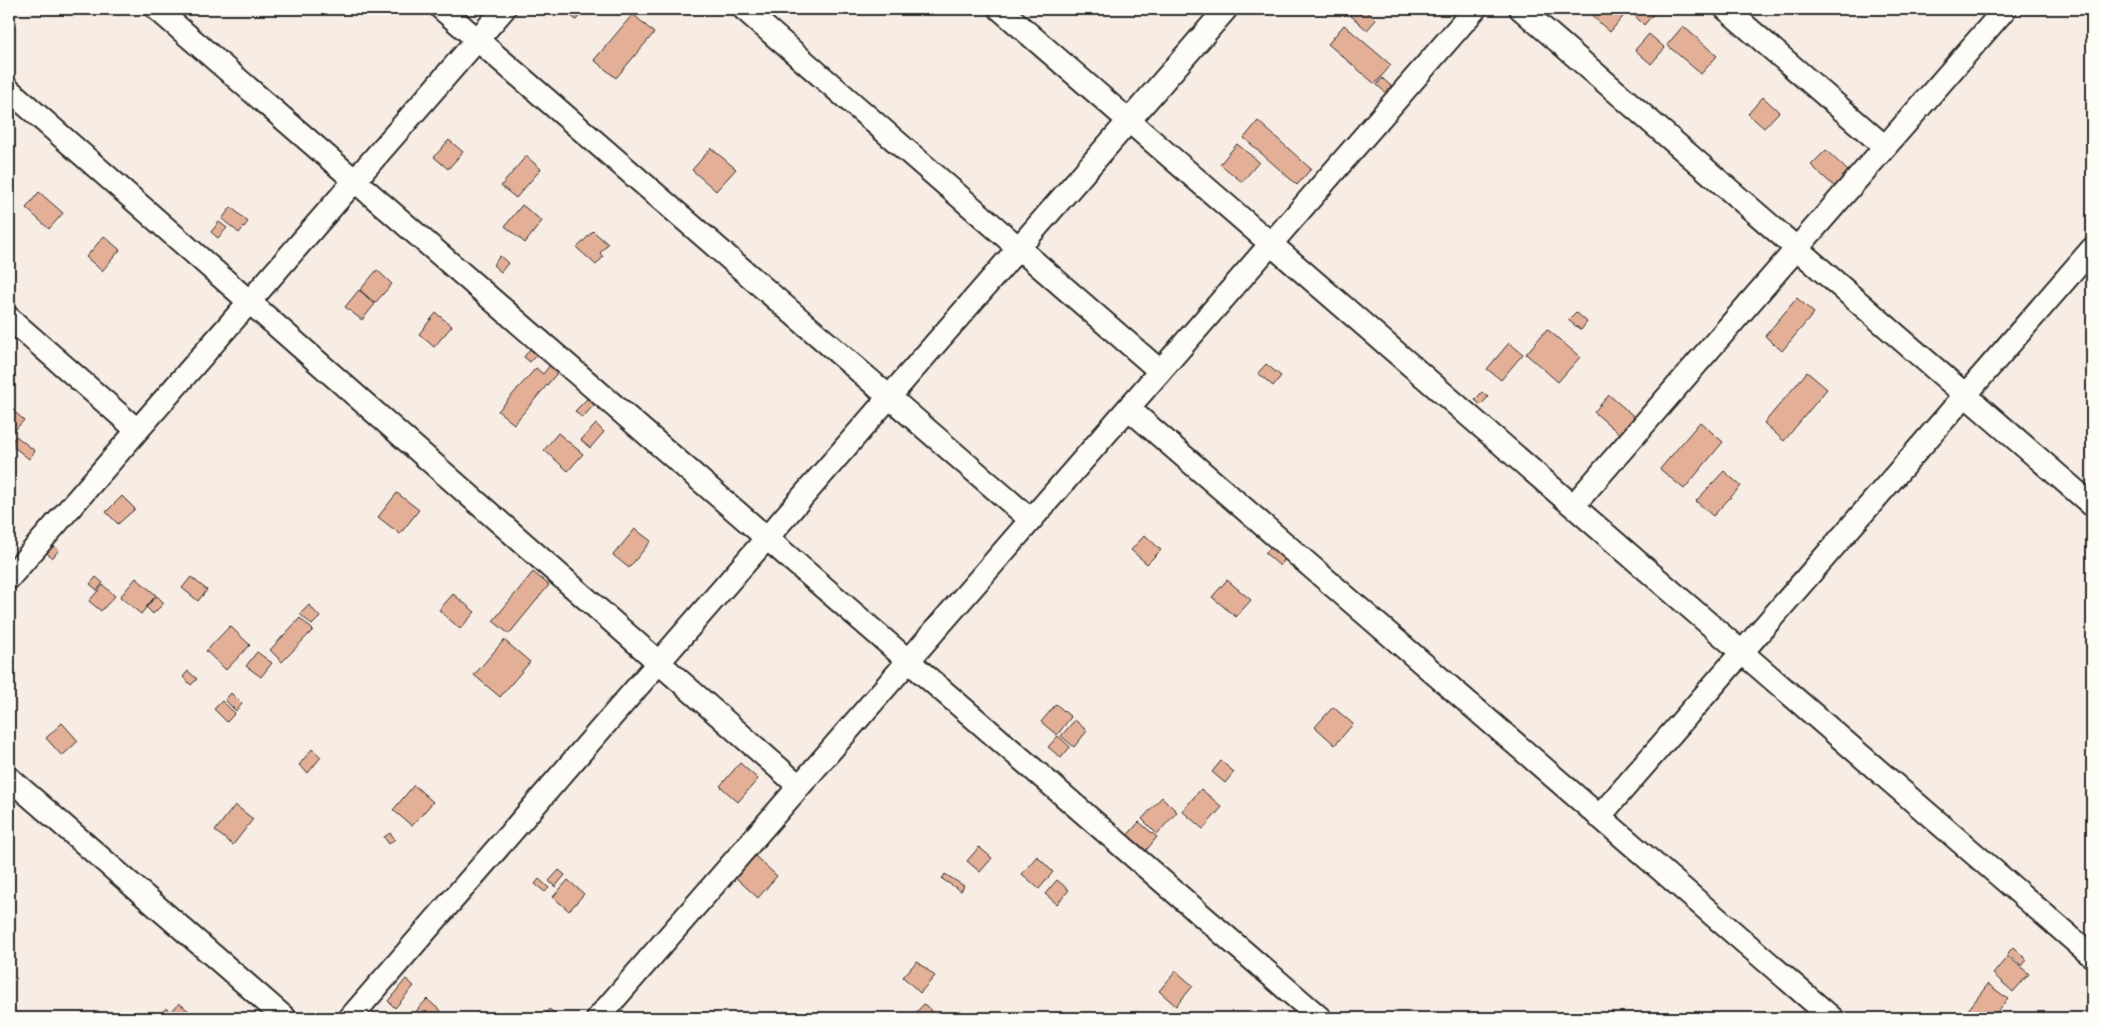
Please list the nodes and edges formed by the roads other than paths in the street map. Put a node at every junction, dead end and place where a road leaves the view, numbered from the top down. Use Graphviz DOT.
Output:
graph roads {
  1 [pos="157,9"];
  2 [pos="442,9"];
  3 [pos="504,9"];
  4 [pos="744,9"];
  5 [pos="1000,9"];
  6 [pos="1226,9"];
  7 [pos="1475,9"];
  8 [pos="1521,9"];
  9 [pos="1726,9"];
  10 [pos="2005,9"];
  11 [pos="477,39"];
  12 [pos="9,90"];
  13 [pos="1129,120"];
  14 [pos="1885,147"];
  15 [pos="355,180"];
  16 [pos="1271,243"];
  17 [pos="1019,248"];
  18 [pos="1797,248"];
  19 [pos="2092,249"];
  20 [pos="249,302"];
  21 [pos="9,318"];
  22 [pos="1160,371"];
  23 [pos="1966,395"];
  24 [pos="889,397"];
  25 [pos="1128,408"];
  26 [pos="137,430"];
  27 [pos="2092,505"];
  28 [pos="1573,506"];
  29 [pos="1031,520"];
  30 [pos="766,538"];
  31 [pos="9,578"];
  32 [pos="1742,652"];
  33 [pos="908,661"];
  34 [pos="659,662"];
  35 [pos="9,778"];
  36 [pos="799,786"];
  37 [pos="1599,817"];
  38 [pos="2092,956"];
  39 [pos="285,1018"];
  40 [pos="350,1018"];
  41 [pos="598,1018"];
  42 [pos="1320,1018"];
  43 [pos="1832,1018"];
  1 -- 15 [label="street"];
  2 -- 11 [label="street"];
  3 -- 11 [label="street"];
  4 -- 17 [label="street"];
  5 -- 13 [label="street"];
  6 -- 13 [label="street"];
  7 -- 16 [label="street"];
  8 -- 18 [label="street"];
  9 -- 14 [label="street"];
  10 -- 14 [label="street"];
  11 -- 15 [label="street"];
  11 -- 24 [label="street"];
  12 -- 20 [label="street"];
  13 -- 16 [label="street"];
  13 -- 17 [label="street"];
  14 -- 18 [label="street"];
  15 -- 20 [label="street"];
  15 -- 30 [label="street"];
  16 -- 22 [label="street"];
  16 -- 28 [label="street"];
  17 -- 22 [label="street"];
  17 -- 24 [label="street"];
  18 -- 23 [label="street"];
  18 -- 28 [label="street"];
  19 -- 23 [label="street"];
  20 -- 26 [label="street"];
  20 -- 34 [label="street"];
  21 -- 26 [label="street"];
  22 -- 25 [label="street"];
  23 -- 27 [label="street"];
  23 -- 32 [label="street"];
  24 -- 29 [label="street"];
  24 -- 30 [label="street"];
  25 -- 29 [label="street"];
  25 -- 37 [label="street"];
  26 -- 31 [label="street"];
  28 -- 32 [label="street"];
  29 -- 33 [label="street"];
  30 -- 33 [label="street"];
  30 -- 34 [label="street"];
  32 -- 37 [label="street"];
  32 -- 38 [label="street"];
  33 -- 36 [label="street"];
  33 -- 42 [label="street"];
  34 -- 36 [label="street"];
  34 -- 40 [label="street"];
  35 -- 39 [label="street"];
  36 -- 41 [label="street"];
  37 -- 43 [label="street"];
}
